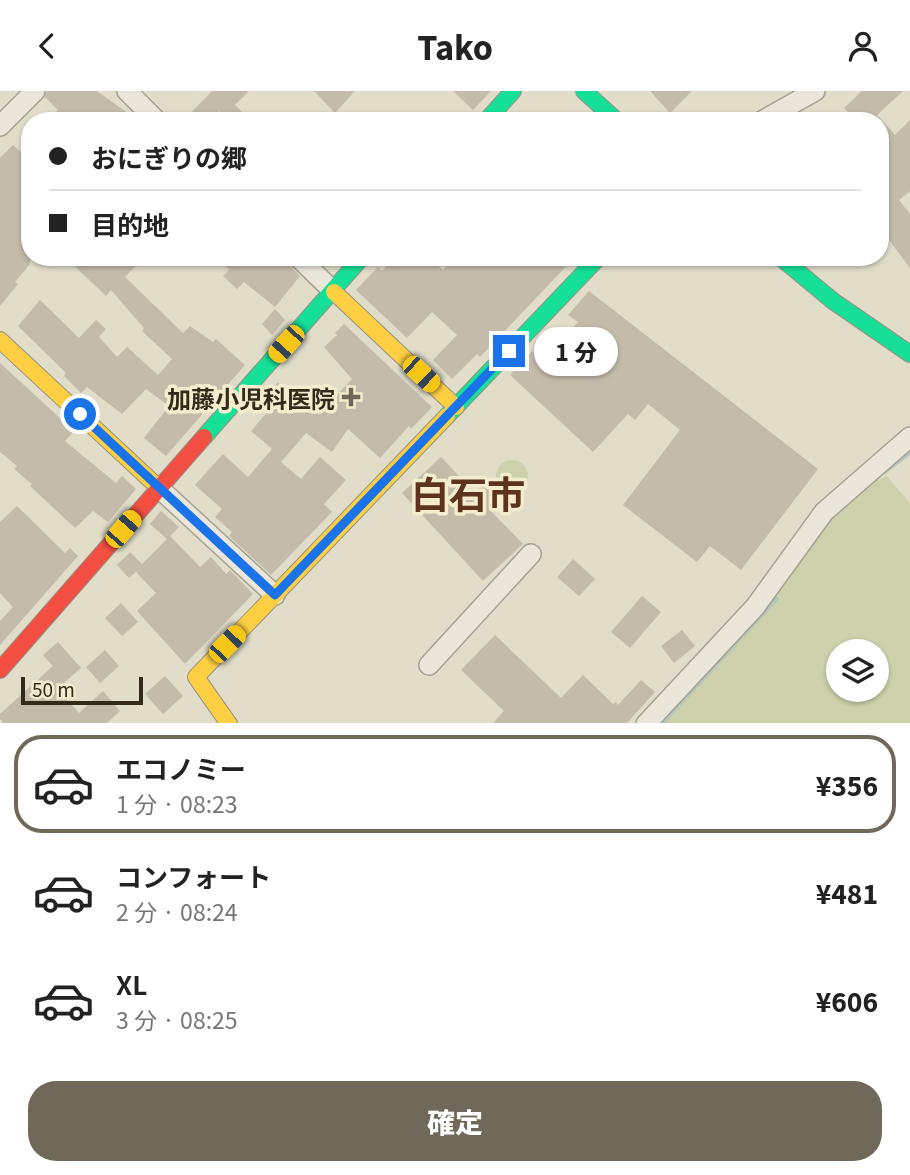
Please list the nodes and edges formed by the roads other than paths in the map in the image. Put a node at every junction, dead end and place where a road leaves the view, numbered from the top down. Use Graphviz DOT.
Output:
graph roads {
  1 [pos="35,91"];
  2 [pos="127,91"];
  3 [pos="513,91"];
  4 [pos="584,91"];
  5 [pos="815,91"];
  6 [pos="148,112"];
  7 [pos="494,112"];
  8 [pos="607,112"];
  9 [pos="778,112"];
  10 [pos="0,126"];
  11 [pos="307,266"];
  12 [pos="355,266"];
  13 [pos="590,266"];
  14 [pos="791,266"];
  15 [pos="334,292"];
  16 [pos="0,340"];
  17 [pos="910,354"];
  18 [pos="456,407"];
  19 [pos="910,437"];
  20 [pos="159,488"];
  21 [pos="531,554"];
  22 [pos="275,595"];
  23 [pos="429,665"];
  24 [pos="0,670"];
  25 [pos="229,723"];
  26 [pos="646,723"];
  1 -- 10 [label="street"];
  2 -- 6 [label="street"];
  3 -- 7 [label="street"];
  4 -- 8 [label="street"];
  5 -- 9 [label="street"];
  11 -- 15 [label="street"];
  12 -- 15 [label="street"];
  13 -- 18 [label="street"];
  14 -- 17 [label="street"];
  15 -- 18 [label="street"];
  15 -- 20 [label="street"];
  16 -- 20 [label="street"];
  18 -- 22 [label="street"];
  19 -- 26 [label="street"];
  20 -- 22 [label="street"];
  20 -- 24 [label="street"];
  21 -- 23 [label="street"];
  22 -- 25 [label="street"];
}
